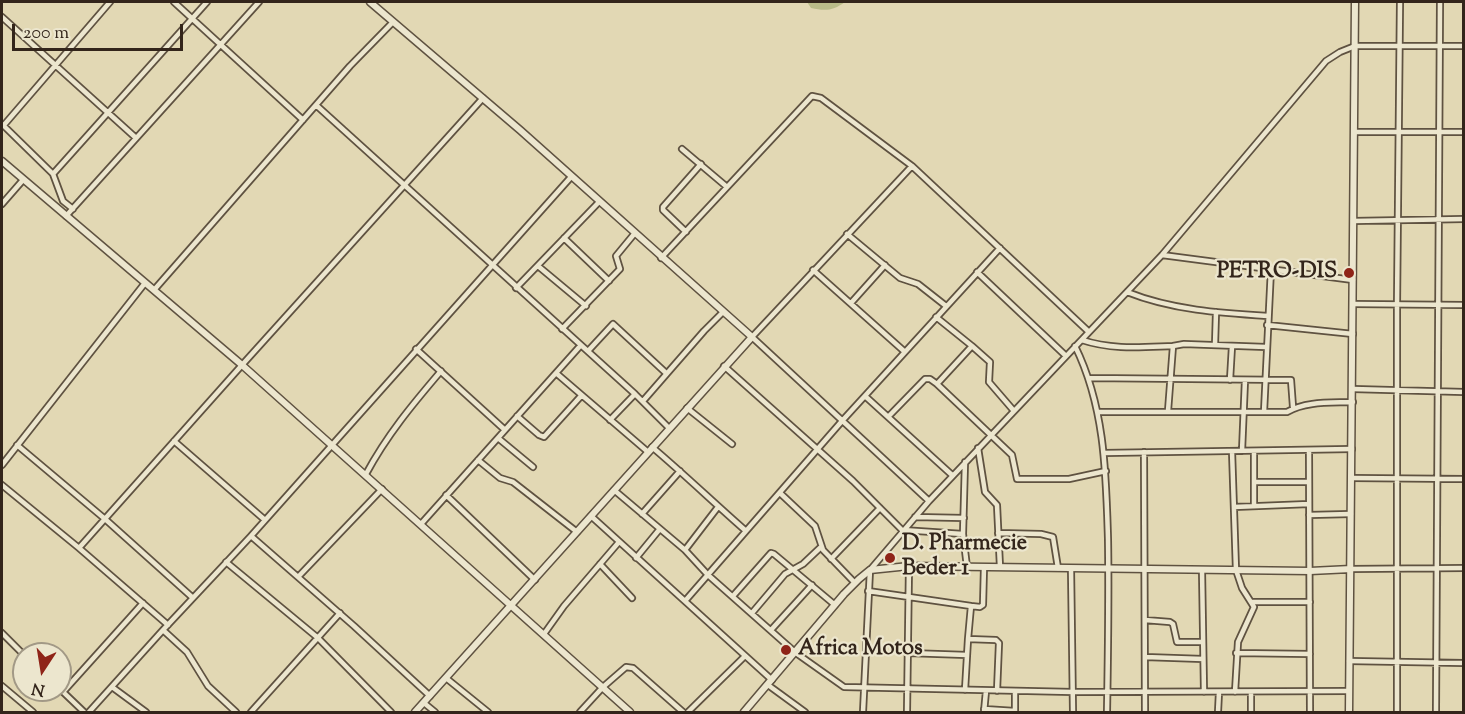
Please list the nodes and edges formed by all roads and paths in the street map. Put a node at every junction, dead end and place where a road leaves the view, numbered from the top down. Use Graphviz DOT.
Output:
graph roads {
  1 [pos="110,2"];
  2 [pos="174,2"];
  3 [pos="207,2"];
  4 [pos="259,2"];
  5 [pos="370,2"];
  6 [pos="1355,2"];
  7 [pos="1400,2"];
  8 [pos="1440,2"];
  9 [pos="2,17"];
  10 [pos="192,18"];
  11 [pos="393,22"];
  12 [pos="221,44"];
  13 [pos="1355,46"];
  14 [pos="1401,46"];
  15 [pos="1440,46"];
  16 [pos="1464,46"];
  17 [pos="54,65"];
  18 [pos="483,98"];
  19 [pos="316,105"];
  20 [pos="108,113"];
  21 [pos="303,120"];
  22 [pos="3,124"];
  23 [pos="1354,132"];
  24 [pos="1399,132"];
  25 [pos="1439,132"];
  26 [pos="1464,132"];
  27 [pos="136,138"];
  28 [pos="682,149"];
  29 [pos="2,161"];
  30 [pos="700,164"];
  31 [pos="912,166"];
  32 [pos="53,174"];
  33 [pos="571,177"];
  34 [pos="23,180"];
  35 [pos="405,185"];
  36 [pos="728,187"];
  37 [pos="599,202"];
  38 [pos="2,204"];
  39 [pos="73,209"];
  40 [pos="66,216"];
  41 [pos="1398,219"];
  42 [pos="1439,219"];
  43 [pos="1464,219"];
  44 [pos="1353,220"];
  45 [pos="686,232"];
  46 [pos="635,233"];
  47 [pos="847,234"];
  48 [pos="564,238"];
  49 [pos="1000,248"];
  50 [pos="1162,255"];
  51 [pos="661,258"];
  52 [pos="491,265"];
  53 [pos="885,265"];
  54 [pos="538,266"];
  55 [pos="1271,269"];
  56 [pos="813,270"];
  57 [pos="977,272"];
  58 [pos="1353,280"];
  59 [pos="609,281"];
  60 [pos="145,283"];
  61 [pos="516,288"];
  62 [pos="154,290"];
  63 [pos="1127,292"];
  64 [pos="851,303"];
  65 [pos="1353,304"];
  66 [pos="1397,304"];
  67 [pos="1438,305"];
  68 [pos="1464,305"];
  69 [pos="586,306"];
  70 [pos="946,306"];
  71 [pos="723,312"];
  72 [pos="1216,312"];
  73 [pos="1268,316"];
  74 [pos="936,317"];
  75 [pos="1267,325"];
  76 [pos="562,329"];
  77 [pos="1089,332"];
  78 [pos="1353,334"];
  79 [pos="752,337"];
  80 [pos="1082,340"];
  81 [pos="581,345"];
  82 [pos="1215,345"];
  83 [pos="972,346"];
  84 [pos="1075,346"];
  85 [pos="1173,346"];
  86 [pos="1232,346"];
  87 [pos="1266,347"];
  88 [pos="417,349"];
  89 [pos="588,351"];
  90 [pos="904,352"];
  91 [pos="1066,356"];
  92 [pos="242,364"];
  93 [pos="724,366"];
  94 [pos="441,371"];
  95 [pos="556,373"];
  96 [pos="666,374"];
  97 [pos="1089,378"];
  98 [pos="1170,380"];
  99 [pos="1230,380"];
  100 [pos="1245,380"];
  101 [pos="1265,380"];
  102 [pos="937,384"];
  103 [pos="1353,389"];
  104 [pos="1397,391"];
  105 [pos="1438,392"];
  106 [pos="1464,392"];
  107 [pos="635,394"];
  108 [pos="581,396"];
  109 [pos="865,396"];
  110 [pos="643,401"];
  111 [pos="1353,402"];
  112 [pos="1293,407"];
  113 [pos="687,408"];
  114 [pos="1014,411"];
  115 [pos="1168,411"];
  116 [pos="1098,412"];
  117 [pos="1243,412"];
  118 [pos="1264,412"];
  119 [pos="517,416"];
  120 [pos="888,417"];
  121 [pos="610,420"];
  122 [pos="842,421"];
  123 [pos="669,428"];
  124 [pos="505,430"];
  125 [pos="991,435"];
  126 [pos="498,438"];
  127 [pos="174,441"];
  128 [pos="732,444"];
  129 [pos="17,445"];
  130 [pos="332,445"];
  131 [pos="978,448"];
  132 [pos="650,449"];
  133 [pos="818,449"];
  134 [pos="1352,449"];
  135 [pos="1309,450"];
  136 [pos="1232,451"];
  137 [pos="1242,451"];
  138 [pos="1254,451"];
  139 [pos="1144,452"];
  140 [pos="1104,453"];
  141 [pos="478,460"];
  142 [pos="965,462"];
  143 [pos="2,465"];
  144 [pos="533,467"];
  145 [pos="680,471"];
  146 [pos="1106,471"];
  147 [pos="366,474"];
  148 [pos="952,475"];
  149 [pos="1352,478"];
  150 [pos="1398,478"];
  151 [pos="1437,479"];
  152 [pos="1464,479"];
  153 [pos="1255,482"];
  154 [pos="1309,482"];
  155 [pos="2,485"];
  156 [pos="382,489"];
  157 [pos="614,490"];
  158 [pos="780,493"];
  159 [pos="446,495"];
  160 [pos="929,501"];
  161 [pos="1309,504"];
  162 [pos="1254,506"];
  163 [pos="718,507"];
  164 [pos="1234,507"];
  165 [pos="880,508"];
  166 [pos="642,514"];
  167 [pos="1352,514"];
  168 [pos="1309,515"];
  169 [pos="591,516"];
  170 [pos="915,516"];
  171 [pos="964,518"];
  172 [pos="105,519"];
  173 [pos="265,520"];
  174 [pos="421,524"];
  175 [pos="659,530"];
  176 [pos="902,530"];
  177 [pos="746,531"];
  178 [pos="577,532"];
  179 [pos="998,533"];
  180 [pos="963,534"];
  181 [pos="251,536"];
  182 [pos="619,542"];
  183 [pos="821,547"];
  184 [pos="80,548"];
  185 [pos="685,550"];
  186 [pos="636,558"];
  187 [pos="831,559"];
  188 [pos="226,562"];
  189 [pos="600,564"];
  190 [pos="909,566"];
  191 [pos="967,567"];
  192 [pos="984,567"];
  193 [pos="1000,567"];
  194 [pos="1058,568"];
  195 [pos="1071,568"];
  196 [pos="1398,568"];
  197 [pos="1437,568"];
  198 [pos="1464,568"];
  199 [pos="793,569"];
  200 [pos="1108,569"];
  201 [pos="1145,569"];
  202 [pos="1351,569"];
  203 [pos="870,570"];
  204 [pos="1202,570"];
  205 [pos="1236,570"];
  206 [pos="1310,571"];
  207 [pos="708,575"];
  208 [pos="298,577"];
  209 [pos="535,580"];
  210 [pos="855,583"];
  211 [pos="812,585"];
  212 [pos="868,591"];
  213 [pos="732,596"];
  214 [pos="909,597"];
  215 [pos="193,598"];
  216 [pos="632,598"];
  217 [pos="685,601"];
  218 [pos="1252,602"];
  219 [pos="1310,602"];
  220 [pos="143,603"];
  221 [pos="513,605"];
  222 [pos="835,605"];
  223 [pos="971,606"];
  224 [pos="340,613"];
  225 [pos="752,613"];
  226 [pos="1145,620"];
  227 [pos="168,625"];
  228 [pos="163,630"];
  229 [pos="771,630"];
  230 [pos="544,634"];
  231 [pos="318,638"];
  232 [pos="968,639"];
  233 [pos="1203,642"];
  234 [pos="796,653"];
  235 [pos="908,653"];
  236 [pos="1236,653"];
  237 [pos="1310,654"];
  238 [pos="967,655"];
  239 [pos="745,656"];
  240 [pos="1145,657"];
  241 [pos="1203,658"];
  242 [pos="1349,661"];
  243 [pos="1397,662"];
  244 [pos="1436,663"];
  245 [pos="1464,663"];
  246 [pos="446,678"];
  247 [pos="72,680"];
  248 [pos="770,683"];
  249 [pos="2,686"];
  250 [pos="112,687"];
  251 [pos="603,687"];
  252 [pos="863,687"];
  253 [pos="908,687"];
  254 [pos="965,690"];
  255 [pos="986,691"];
  256 [pos="997,691"];
  257 [pos="1016,691"];
  258 [pos="1310,691"];
  259 [pos="1348,691"];
  260 [pos="1073,692"];
  261 [pos="1108,692"];
  262 [pos="1145,692"];
  263 [pos="1204,692"];
  264 [pos="1219,692"];
  265 [pos="1235,692"];
  266 [pos="1251,692"];
  267 [pos="430,696"];
  268 [pos="72,701"];
  269 [pos="424,703"];
  270 [pos="797,710"];
  271 [pos="984,711"];
  272 [pos="33,712"];
  273 [pos="84,712"];
  274 [pos="89,712"];
  275 [pos="146,712"];
  276 [pos="236,712"];
  277 [pos="251,712"];
  278 [pos="391,712"];
  279 [pos="416,712"];
  280 [pos="435,712"];
  281 [pos="488,712"];
  282 [pos="580,712"];
  283 [pos="630,712"];
  284 [pos="682,712"];
  285 [pos="688,712"];
  286 [pos="744,712"];
  287 [pos="805,712"];
  288 [pos="863,712"];
  289 [pos="907,712"];
  290 [pos="1015,712"];
  291 [pos="1073,712"];
  292 [pos="1107,712"];
  293 [pos="1145,712"];
  294 [pos="1218,712"];
  295 [pos="1251,712"];
  296 [pos="1310,712"];
  297 [pos="1349,712"];
  298 [pos="1398,712"];
  299 [pos="1436,712"];
  1 -- 17 [label="street"];
  2 -- 10 [label="street"];
  3 -- 10 [label="street"];
  4 -- 12 [label="street"];
  5 -- 11 [label="street"];
  6 -- 13 [label="street"];
  7 -- 14 [label="street"];
  8 -- 15 [label="street"];
  9 -- 17 [label="street"];
  10 -- 12 [label="street"];
  10 -- 20 [label="street"];
  11 -- 18 [label="street"];
  11 -- 19 [label="street"];
  12 -- 21 [label="street"];
  12 -- 27 [label="street"];
  13 -- 14 [label="street"];
  13 -- 23 [label="street"];
  13 -- 50 [label="street"];
  14 -- 15 [label="street"];
  14 -- 24 [label="street"];
  15 -- 16 [label="street"];
  15 -- 25 [label="street"];
  17 -- 20 [label="street"];
  17 -- 22 [label="street"];
  18 -- 33 [label="street"];
  18 -- 35 [label="street"];
  19 -- 21 [label="street"];
  19 -- 35 [label="street"];
  20 -- 27 [label="street"];
  20 -- 32 [label="street"];
  21 -- 62 [label="street"];
  22 -- 32 [label="street"];
  23 -- 24 [label="street"];
  23 -- 44 [label="street"];
  24 -- 25 [label="street"];
  24 -- 41 [label="street"];
  25 -- 26 [label="street"];
  25 -- 42 [label="street"];
  27 -- 39 [label="street"];
  28 -- 30 [label="street"];
  29 -- 34 [label="street"];
  30 -- 36 [label="street"];
  30 -- 45 [label="street"];
  31 -- 36 [label="street"];
  31 -- 47 [label="street"];
  31 -- 49 [label="street"];
  32 -- 39 [label="street"];
  33 -- 37 [label="street"];
  33 -- 52 [label="street"];
  34 -- 38 [label="street"];
  34 -- 40 [label="street"];
  35 -- 52 [label="street"];
  35 -- 92 [label="street"];
  36 -- 45 [label="street"];
  37 -- 46 [label="street"];
  37 -- 48 [label="street"];
  39 -- 40 [label="street"];
  40 -- 60 [label="street"];
  41 -- 42 [label="street"];
  41 -- 44 [label="street"];
  41 -- 66 [label="street"];
  42 -- 43 [label="street"];
  42 -- 67 [label="street"];
  44 -- 58 [label="street"];
  45 -- 51 [label="street"];
  46 -- 51 [label="street"];
  46 -- 59 [label="street"];
  47 -- 53 [label="street"];
  47 -- 56 [label="street"];
  48 -- 54 [label="street"];
  48 -- 59 [label="street"];
  49 -- 57 [label="street"];
  49 -- 77 [label="street"];
  50 -- 55 [label="street"];
  50 -- 63 [label="street"];
  51 -- 71 [label="street"];
  52 -- 61 [label="street"];
  52 -- 88 [label="street"];
  53 -- 64 [label="street"];
  53 -- 70 [label="street"];
  54 -- 61 [label="street"];
  54 -- 69 [label="street"];
  55 -- 58 [label="street"];
  55 -- 73 [label="street"];
  56 -- 64 [label="street"];
  56 -- 79 [label="street"];
  57 -- 70 [label="street"];
  57 -- 91 [label="street"];
  58 -- 65 [label="street"];
  59 -- 69 [label="street"];
  60 -- 62 [label="street"];
  60 -- 129 [label="street"];
  61 -- 76 [label="street"];
  62 -- 92 [label="street"];
  63 -- 72 [label="street"];
  63 -- 77 [label="street"];
  64 -- 90 [label="street"];
  65 -- 66 [label="street"];
  65 -- 78 [label="street"];
  66 -- 67 [label="street"];
  66 -- 104 [label="street"];
  67 -- 68 [label="street"];
  67 -- 105 [label="street"];
  69 -- 76 [label="street"];
  70 -- 74 [label="street"];
  71 -- 79 [label="street"];
  71 -- 96 [label="street"];
  72 -- 73 [label="street"];
  72 -- 82 [label="street"];
  73 -- 75 [label="street"];
  74 -- 83 [label="street"];
  74 -- 90 [label="street"];
  75 -- 78 [label="street"];
  75 -- 87 [label="street"];
  76 -- 81 [label="street"];
  77 -- 80 [label="street"];
  78 -- 103 [label="street"];
  79 -- 93 [label="street"];
  79 -- 122 [label="street"];
  80 -- 84 [label="street"];
  80 -- 85 [label="street"];
  81 -- 89 [label="street"];
  81 -- 95 [label="street"];
  82 -- 85 [label="street"];
  82 -- 86 [label="street"];
  83 -- 102 [label="street"];
  83 -- 114 [label="street"];
  84 -- 91 [label="street"];
  84 -- 97 [label="street"];
  85 -- 98 [label="street"];
  86 -- 87 [label="street"];
  86 -- 99 [label="street"];
  87 -- 101 [label="street"];
  88 -- 94 [label="street"];
  88 -- 130 [label="street"];
  89 -- 96 [label="street"];
  89 -- 107 [label="street"];
  90 -- 109 [label="street"];
  91 -- 114 [label="street"];
  92 -- 127 [label="street"];
  92 -- 130 [label="street"];
  93 -- 113 [label="street"];
  93 -- 133 [label="street"];
  94 -- 124 [label="street"];
  94 -- 147 [label="street"];
  95 -- 108 [label="street"];
  95 -- 119 [label="street"];
  96 -- 110 [label="street"];
  97 -- 98 [label="street"];
  97 -- 116 [label="street"];
  98 -- 99 [label="street"];
  98 -- 115 [label="street"];
  99 -- 100 [label="street"];
  100 -- 101 [label="street"];
  100 -- 117 [label="street"];
  101 -- 112 [label="street"];
  101 -- 118 [label="street"];
  102 -- 120 [label="street"];
  102 -- 125 [label="street"];
  103 -- 104 [label="street"];
  103 -- 111 [label="street"];
  104 -- 105 [label="street"];
  104 -- 150 [label="street"];
  105 -- 106 [label="street"];
  105 -- 151 [label="street"];
  107 -- 110 [label="street"];
  107 -- 121 [label="street"];
  108 -- 119 [label="street"];
  108 -- 121 [label="street"];
  109 -- 120 [label="street"];
  109 -- 122 [label="street"];
  110 -- 123 [label="street"];
  111 -- 112 [label="street"];
  111 -- 134 [label="street"];
  112 -- 118 [label="street"];
  113 -- 123 [label="street"];
  113 -- 128 [label="street"];
  114 -- 125 [label="street"];
  115 -- 116 [label="street"];
  115 -- 117 [label="street"];
  116 -- 140 [label="street"];
  117 -- 118 [label="street"];
  117 -- 137 [label="street"];
  119 -- 124 [label="street"];
  120 -- 148 [label="street"];
  121 -- 132 [label="street"];
  122 -- 133 [label="street"];
  122 -- 160 [label="street"];
  123 -- 132 [label="street"];
  124 -- 126 [label="street"];
  125 -- 131 [label="street"];
  125 -- 146 [label="street"];
  126 -- 141 [label="street"];
  126 -- 144 [label="street"];
  127 -- 172 [label="street"];
  127 -- 173 [label="street"];
  129 -- 143 [label="street"];
  129 -- 172 [label="street"];
  130 -- 147 [label="street"];
  130 -- 173 [label="street"];
  131 -- 142 [label="street"];
  131 -- 179 [label="street"];
  132 -- 145 [label="street"];
  132 -- 157 [label="street"];
  133 -- 158 [label="street"];
  133 -- 165 [label="street"];
  134 -- 135 [label="street"];
  134 -- 149 [label="street"];
  135 -- 138 [label="street"];
  135 -- 154 [label="street"];
  136 -- 137 [label="street"];
  136 -- 139 [label="street"];
  136 -- 164 [label="street"];
  137 -- 138 [label="street"];
  138 -- 153 [label="street"];
  139 -- 140 [label="street"];
  139 -- 201 [label="street"];
  140 -- 146 [label="street"];
  141 -- 159 [label="street"];
  141 -- 178 [label="street"];
  142 -- 148 [label="street"];
  142 -- 171 [label="street"];
  145 -- 163 [label="street"];
  145 -- 166 [label="street"];
  146 -- 200 [label="street"];
  147 -- 156 [label="street"];
  148 -- 160 [label="street"];
  149 -- 150 [label="street"];
  149 -- 167 [label="street"];
  150 -- 151 [label="street"];
  150 -- 196 [label="street"];
  151 -- 152 [label="street"];
  151 -- 197 [label="street"];
  153 -- 154 [label="street"];
  153 -- 162 [label="street"];
  154 -- 161 [label="street"];
  155 -- 184 [label="street"];
  156 -- 174 [label="street"];
  156 -- 208 [label="street"];
  157 -- 166 [label="street"];
  157 -- 169 [label="street"];
  158 -- 177 [label="street"];
  158 -- 183 [label="street"];
  159 -- 174 [label="street"];
  159 -- 209 [label="street"];
  160 -- 170 [label="street"];
  161 -- 162 [label="street"];
  161 -- 168 [label="street"];
  162 -- 164 [label="street"];
  163 -- 177 [label="street"];
  163 -- 185 [label="street"];
  164 -- 205 [label="street"];
  165 -- 176 [label="street"];
  165 -- 187 [label="street"];
  166 -- 175 [label="street"];
  167 -- 168 [label="street"];
  167 -- 202 [label="street"];
  168 -- 206 [label="street"];
  169 -- 178 [label="street"];
  169 -- 182 [label="street"];
  170 -- 171 [label="street"];
  170 -- 176 [label="street"];
  171 -- 180 [label="street"];
  172 -- 184 [label="street"];
  172 -- 215 [label="street"];
  173 -- 181 [label="street"];
  174 -- 221 [label="street"];
  175 -- 185 [label="street"];
  175 -- 186 [label="street"];
  176 -- 180 [label="street"];
  176 -- 203 [label="street"];
  177 -- 207 [label="street"];
  178 -- 209 [label="street"];
  179 -- 193 [label="street"];
  179 -- 194 [label="street"];
  180 -- 191 [label="street"];
  181 -- 188 [label="street"];
  181 -- 208 [label="street"];
  182 -- 186 [label="street"];
  182 -- 189 [label="street"];
  183 -- 187 [label="street"];
  183 -- 199 [label="street"];
  184 -- 220 [label="street"];
  185 -- 207 [label="street"];
  186 -- 217 [label="street"];
  187 -- 210 [label="street"];
  188 -- 215 [label="street"];
  188 -- 231 [label="street"];
  189 -- 216 [label="street"];
  189 -- 230 [label="street"];
  190 -- 191 [label="street"];
  190 -- 203 [label="street"];
  190 -- 214 [label="street"];
  191 -- 192 [label="street"];
  192 -- 193 [label="street"];
  192 -- 223 [label="street"];
  193 -- 194 [label="street"];
  194 -- 195 [label="street"];
  195 -- 200 [label="street"];
  195 -- 260 [label="street"];
  196 -- 197 [label="street"];
  196 -- 202 [label="street"];
  196 -- 243 [label="street"];
  197 -- 198 [label="street"];
  197 -- 244 [label="street"];
  199 -- 211 [label="street"];
  199 -- 213 [label="street"];
  199 -- 225 [label="street"];
  200 -- 201 [label="street"];
  200 -- 261 [label="street"];
  201 -- 204 [label="street"];
  201 -- 226 [label="street"];
  202 -- 206 [label="street"];
  202 -- 242 [label="street"];
  203 -- 210 [label="street"];
  203 -- 212 [label="street"];
  204 -- 205 [label="street"];
  204 -- 233 [label="street"];
  205 -- 206 [label="street"];
  205 -- 218 [label="street"];
  206 -- 219 [label="street"];
  207 -- 213 [label="street"];
  207 -- 217 [label="street"];
  208 -- 224 [label="street"];
  209 -- 221 [label="street"];
  210 -- 222 [label="street"];
  211 -- 222 [label="street"];
  211 -- 229 [label="street"];
  212 -- 214 [label="street"];
  212 -- 252 [label="street"];
  213 -- 225 [label="street"];
  214 -- 223 [label="street"];
  214 -- 235 [label="street"];
  215 -- 227 [label="street"];
  217 -- 239 [label="street"];
  218 -- 219 [label="street"];
  218 -- 236 [label="street"];
  219 -- 237 [label="street"];
  220 -- 227 [label="street"];
  220 -- 247 [label="street"];
  221 -- 230 [label="street"];
  221 -- 246 [label="street"];
  222 -- 234 [label="street"];
  223 -- 232 [label="street"];
  224 -- 231 [label="street"];
  224 -- 267 [label="street"];
  225 -- 229 [label="street"];
  226 -- 233 [label="street"];
  226 -- 240 [label="street"];
  227 -- 228 [label="street"];
  228 -- 250 [label="street"];
  228 -- 276 [label="street"];
  229 -- 234 [label="street"];
  230 -- 251 [label="street"];
  231 -- 277 [label="street"];
  231 -- 278 [label="street"];
  232 -- 238 [label="street"];
  232 -- 256 [label="street"];
  233 -- 241 [label="street"];
  234 -- 248 [label="street"];
  234 -- 252 [label="street"];
  235 -- 238 [label="street"];
  235 -- 253 [label="street"];
  236 -- 237 [label="street"];
  236 -- 265 [label="street"];
  237 -- 258 [label="street"];
  238 -- 254 [label="street"];
  239 -- 248 [label="street"];
  239 -- 285 [label="street"];
  240 -- 241 [label="street"];
  240 -- 262 [label="street"];
  241 -- 263 [label="street"];
  242 -- 243 [label="street"];
  242 -- 259 [label="street"];
  243 -- 244 [label="street"];
  243 -- 298 [label="street"];
  244 -- 245 [label="street"];
  244 -- 299 [label="street"];
  246 -- 267 [label="street"];
  246 -- 281 [label="street"];
  248 -- 270 [label="street"];
  248 -- 286 [label="street"];
  249 -- 272 [label="street"];
  250 -- 274 [label="street"];
  250 -- 275 [label="street"];
  251 -- 282 [label="street"];
  251 -- 283 [label="street"];
  251 -- 284 [label="street"];
  252 -- 253 [label="street"];
  252 -- 288 [label="street"];
  253 -- 254 [label="street"];
  253 -- 289 [label="street"];
  254 -- 255 [label="street"];
  255 -- 256 [label="street"];
  255 -- 271 [label="street"];
  256 -- 257 [label="street"];
  257 -- 260 [label="street"];
  257 -- 290 [label="street"];
  258 -- 259 [label="street"];
  258 -- 266 [label="street"];
  258 -- 296 [label="street"];
  259 -- 297 [label="street"];
  260 -- 261 [label="street"];
  260 -- 291 [label="street"];
  261 -- 262 [label="street"];
  261 -- 292 [label="street"];
  262 -- 263 [label="street"];
  262 -- 293 [label="street"];
  263 -- 264 [label="street"];
  264 -- 265 [label="street"];
  264 -- 294 [label="street"];
  265 -- 266 [label="street"];
  266 -- 295 [label="street"];
  267 -- 269 [label="street"];
  268 -- 273 [label="street"];
  269 -- 279 [label="street"];
  269 -- 280 [label="street"];
  270 -- 287 [label="street"];
  271 -- 290 [label="street"];
}
